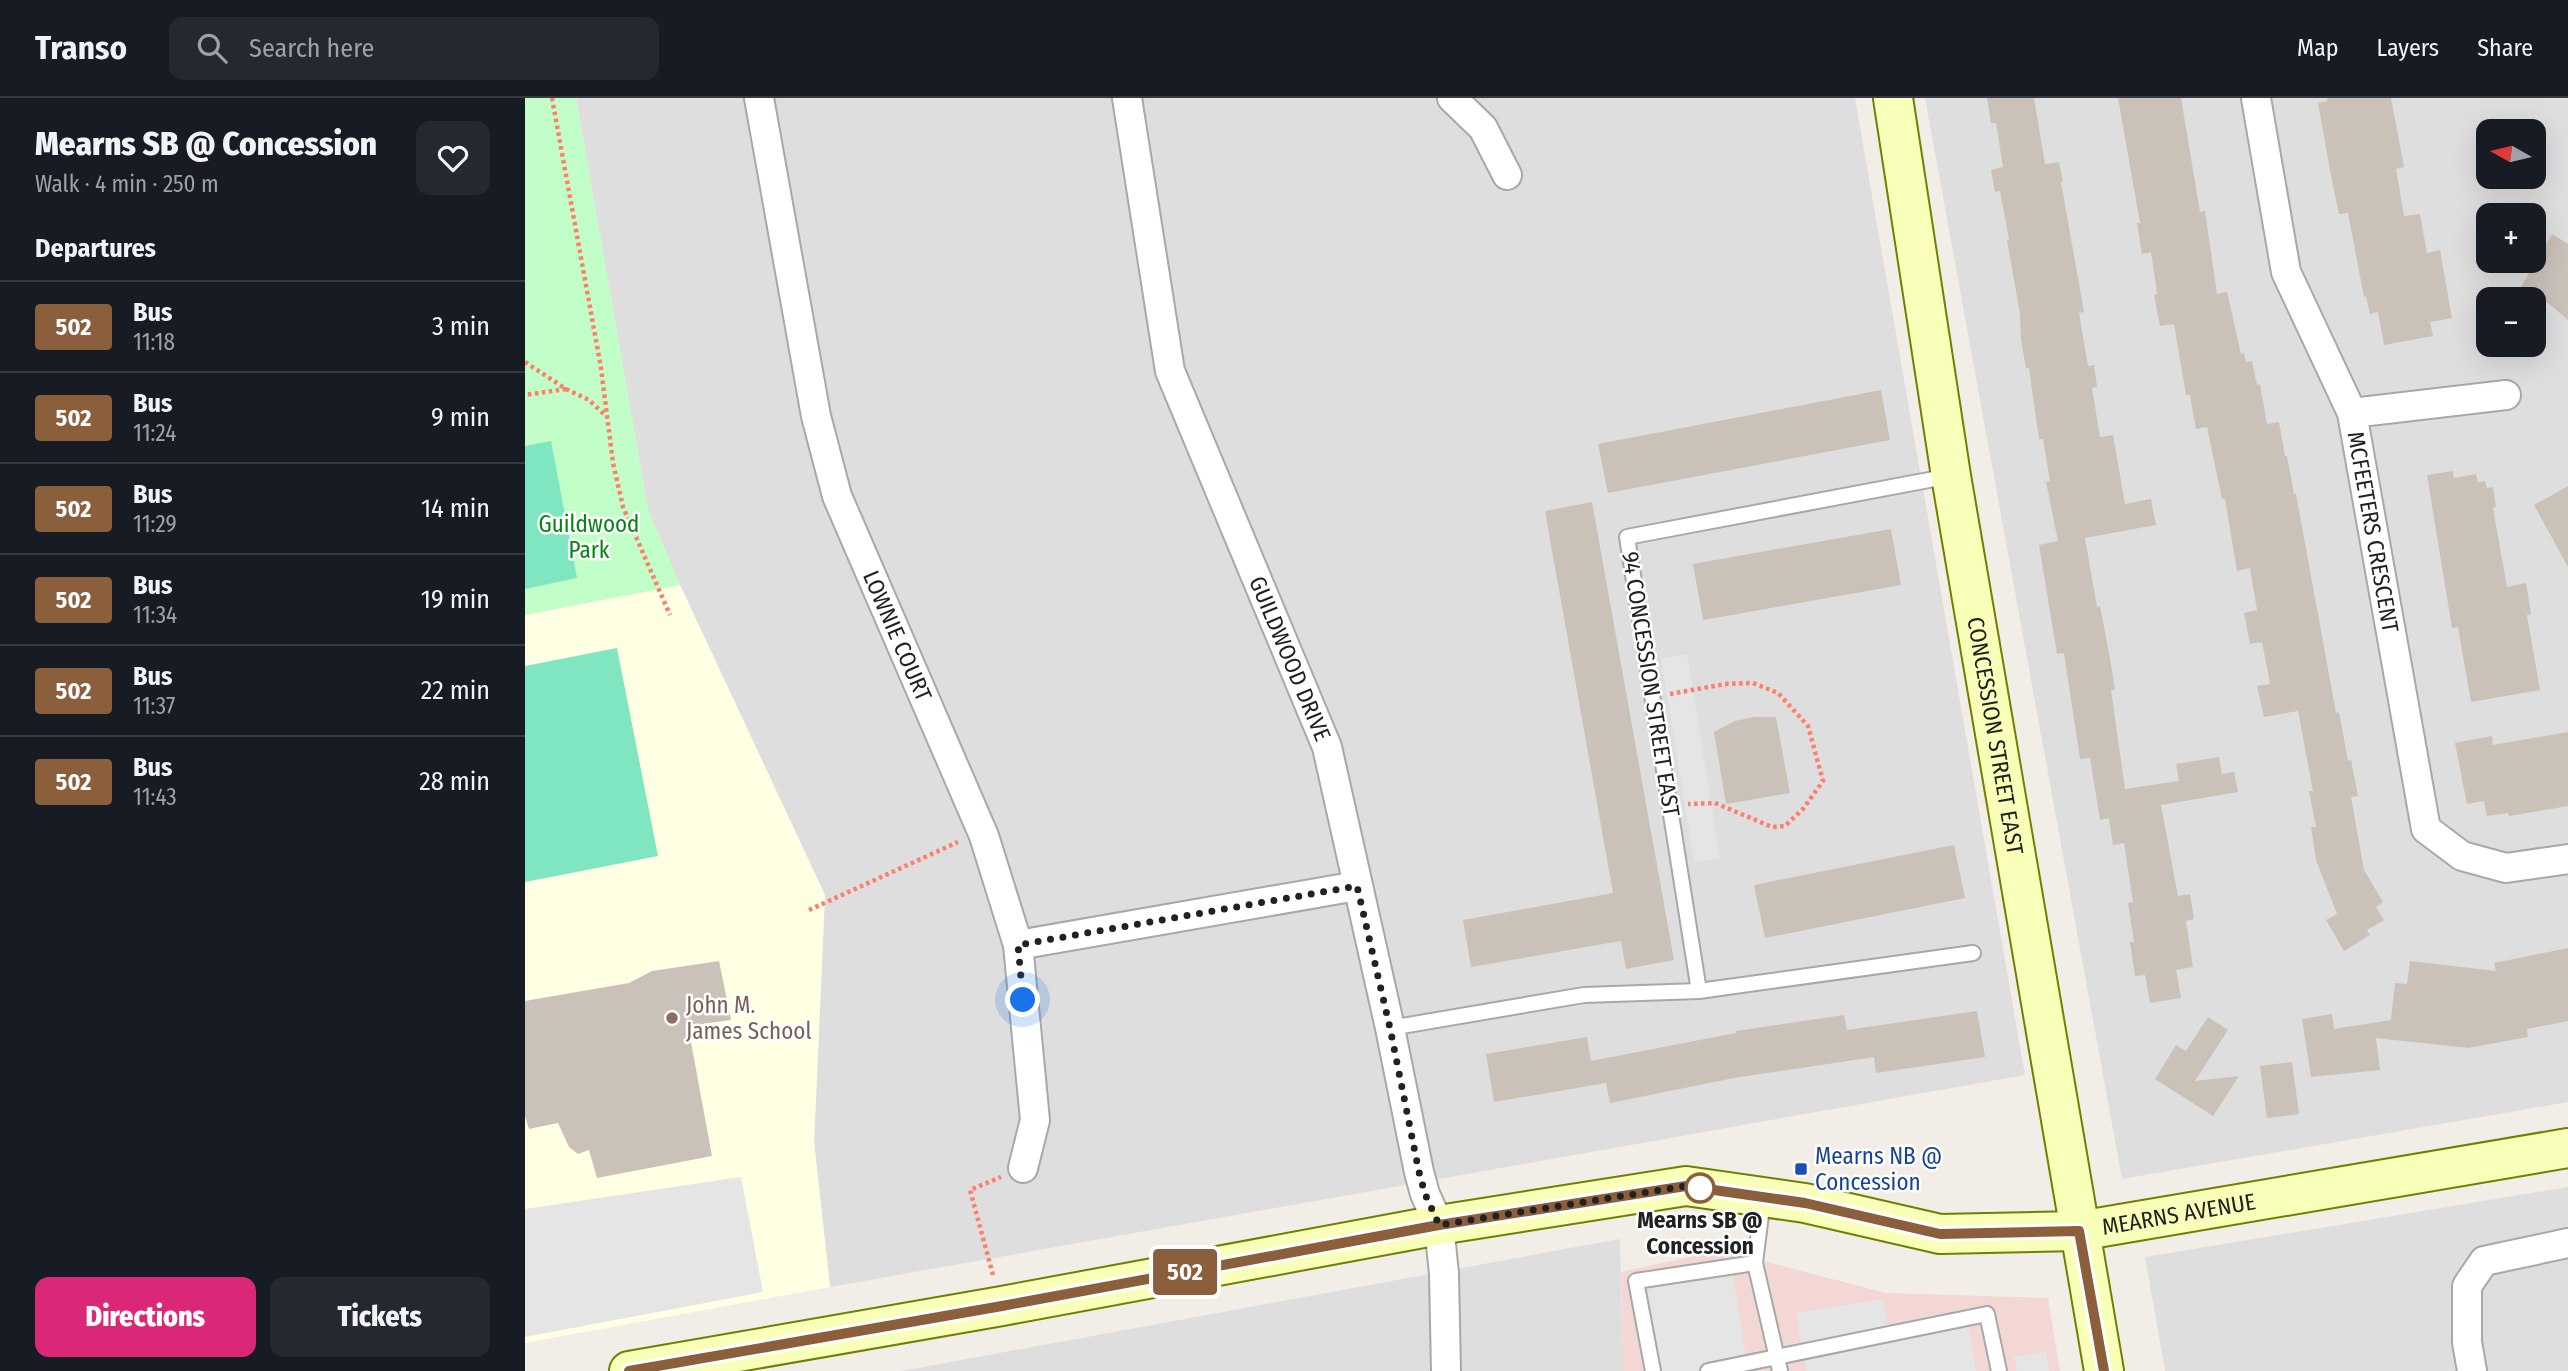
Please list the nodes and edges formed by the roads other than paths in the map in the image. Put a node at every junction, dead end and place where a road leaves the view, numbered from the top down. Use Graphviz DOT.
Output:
graph roads {
  1 [pos="759,98"];
  2 [pos="1127,98"];
  3 [pos="1453,98"];
  4 [pos="1893,98"];
  5 [pos="2256,98"];
  6 [pos="1507,175"];
  7 [pos="2506,395"];
  8 [pos="2351,413"];
  9 [pos="1951,476"];
  10 [pos="2568,859"];
  11 [pos="1357,886"];
  12 [pos="1018,945"];
  13 [pos="1973,953"];
  14 [pos="1699,991"];
  15 [pos="1390,1028"];
  16 [pos="2568,1148"];
  17 [pos="1023,1168"];
  18 [pos="1763,1197"];
  19 [pos="1439,1225"];
  20 [pos="2079,1231"];
  21 [pos="2568,1242"];
  22 [pos="1755,1263"];
  23 [pos="1779,1364"];
  24 [pos="629,1371"];
  25 [pos="1446,1371"];
  26 [pos="1654,1371"];
  27 [pos="1708,1371"];
  28 [pos="2000,1371"];
  29 [pos="2104,1371"];
  30 [pos="2472,1371"];
  1 -- 12 [label="street, LOWNIE COURT"];
  2 -- 11 [label="street, GUILDWOOD DRIVE"];
  3 -- 6 [label="street"];
  4 -- 9 [label="street, CONCESSION STREET EAST"];
  5 -- 8 [label="street, MCFEETERS CRESCENT"];
  7 -- 8 [label="street"];
  8 -- 10 [label="street, MCFEETERS CRESCENT"];
  9 -- 14 [label="lane, 94 CONCESSION STREET EAST"];
  9 -- 20 [label="street, CONCESSION STREET EAST"];
  11 -- 12 [label="street"];
  11 -- 15 [label="street, GUILDWOOD DRIVE"];
  12 -- 17 [label="street, LOWNIE COURT"];
  13 -- 14 [label="lane"];
  14 -- 15 [label="lane"];
  15 -- 19 [label="street, GUILDWOOD DRIVE"];
  16 -- 20 [label="street, MEARNS AVENUE"];
  18 -- 19 [label="street, MEARNS AVENUE"];
  18 -- 20 [label="street, MEARNS AVENUE"];
  18 -- 22 [label="lane"];
  19 -- 24 [label="street, MEARNS AVENUE"];
  19 -- 25 [label="street, GUILDWOOD DRIVE"];
  20 -- 29 [label="street, CONCESSION STREET EAST"];
  21 -- 30 [label="street"];
  22 -- 23 [label="lane"];
  22 -- 26 [label="lane"];
  23 -- 27 [label="lane"];
  23 -- 28 [label="lane"];
}
